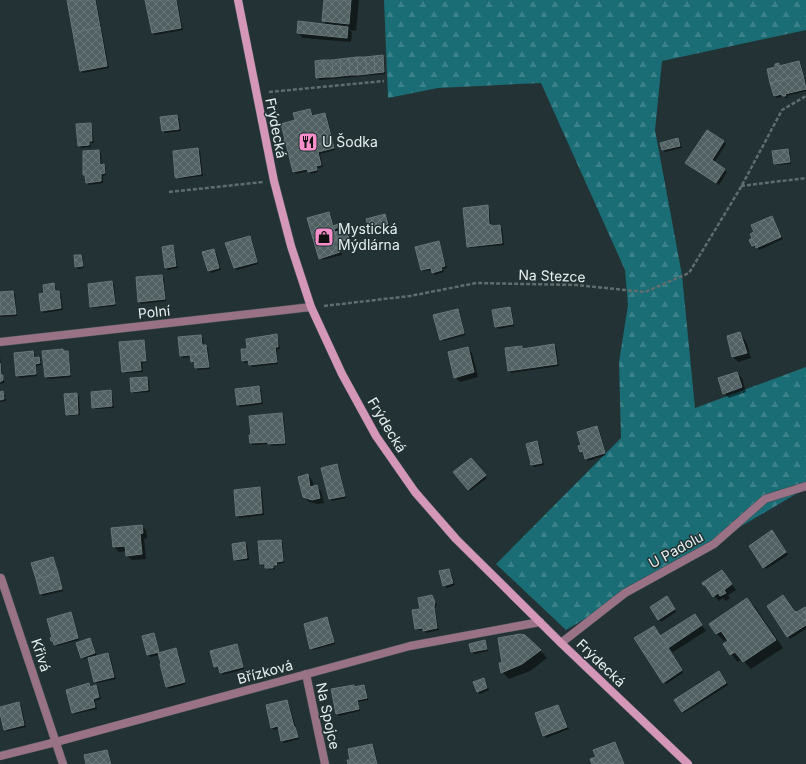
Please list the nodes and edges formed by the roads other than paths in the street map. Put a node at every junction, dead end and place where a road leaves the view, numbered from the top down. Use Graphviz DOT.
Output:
graph roads {
  1 [pos="238,0"];
  2 [pos="311,307"];
  3 [pos="0,342"];
  4 [pos="806,486"];
  5 [pos="0,579"];
  6 [pos="540,622"];
  7 [pos="561,643"];
  8 [pos="306,674"];
  9 [pos="56,742"];
  10 [pos="0,756"];
  11 [pos="63,764"];
  12 [pos="326,764"];
  13 [pos="688,764"];
  1 -- 2 [label="main road, Frýdecká"];
  2 -- 3 [label="street, Polní"];
  2 -- 6 [label="main road, Frýdecká"];
  4 -- 7 [label="street, U Padolu"];
  5 -- 9 [label="street, Křivá"];
  6 -- 7 [label="main road, Frýdecká"];
  6 -- 8 [label="street, Břízková"];
  7 -- 13 [label="main road, Frýdecká"];
  8 -- 9 [label="street, Břízková"];
  8 -- 12 [label="street, Na Spojce"];
  9 -- 10 [label="street, Břízková"];
  9 -- 11 [label="street, Křivá"];
}
